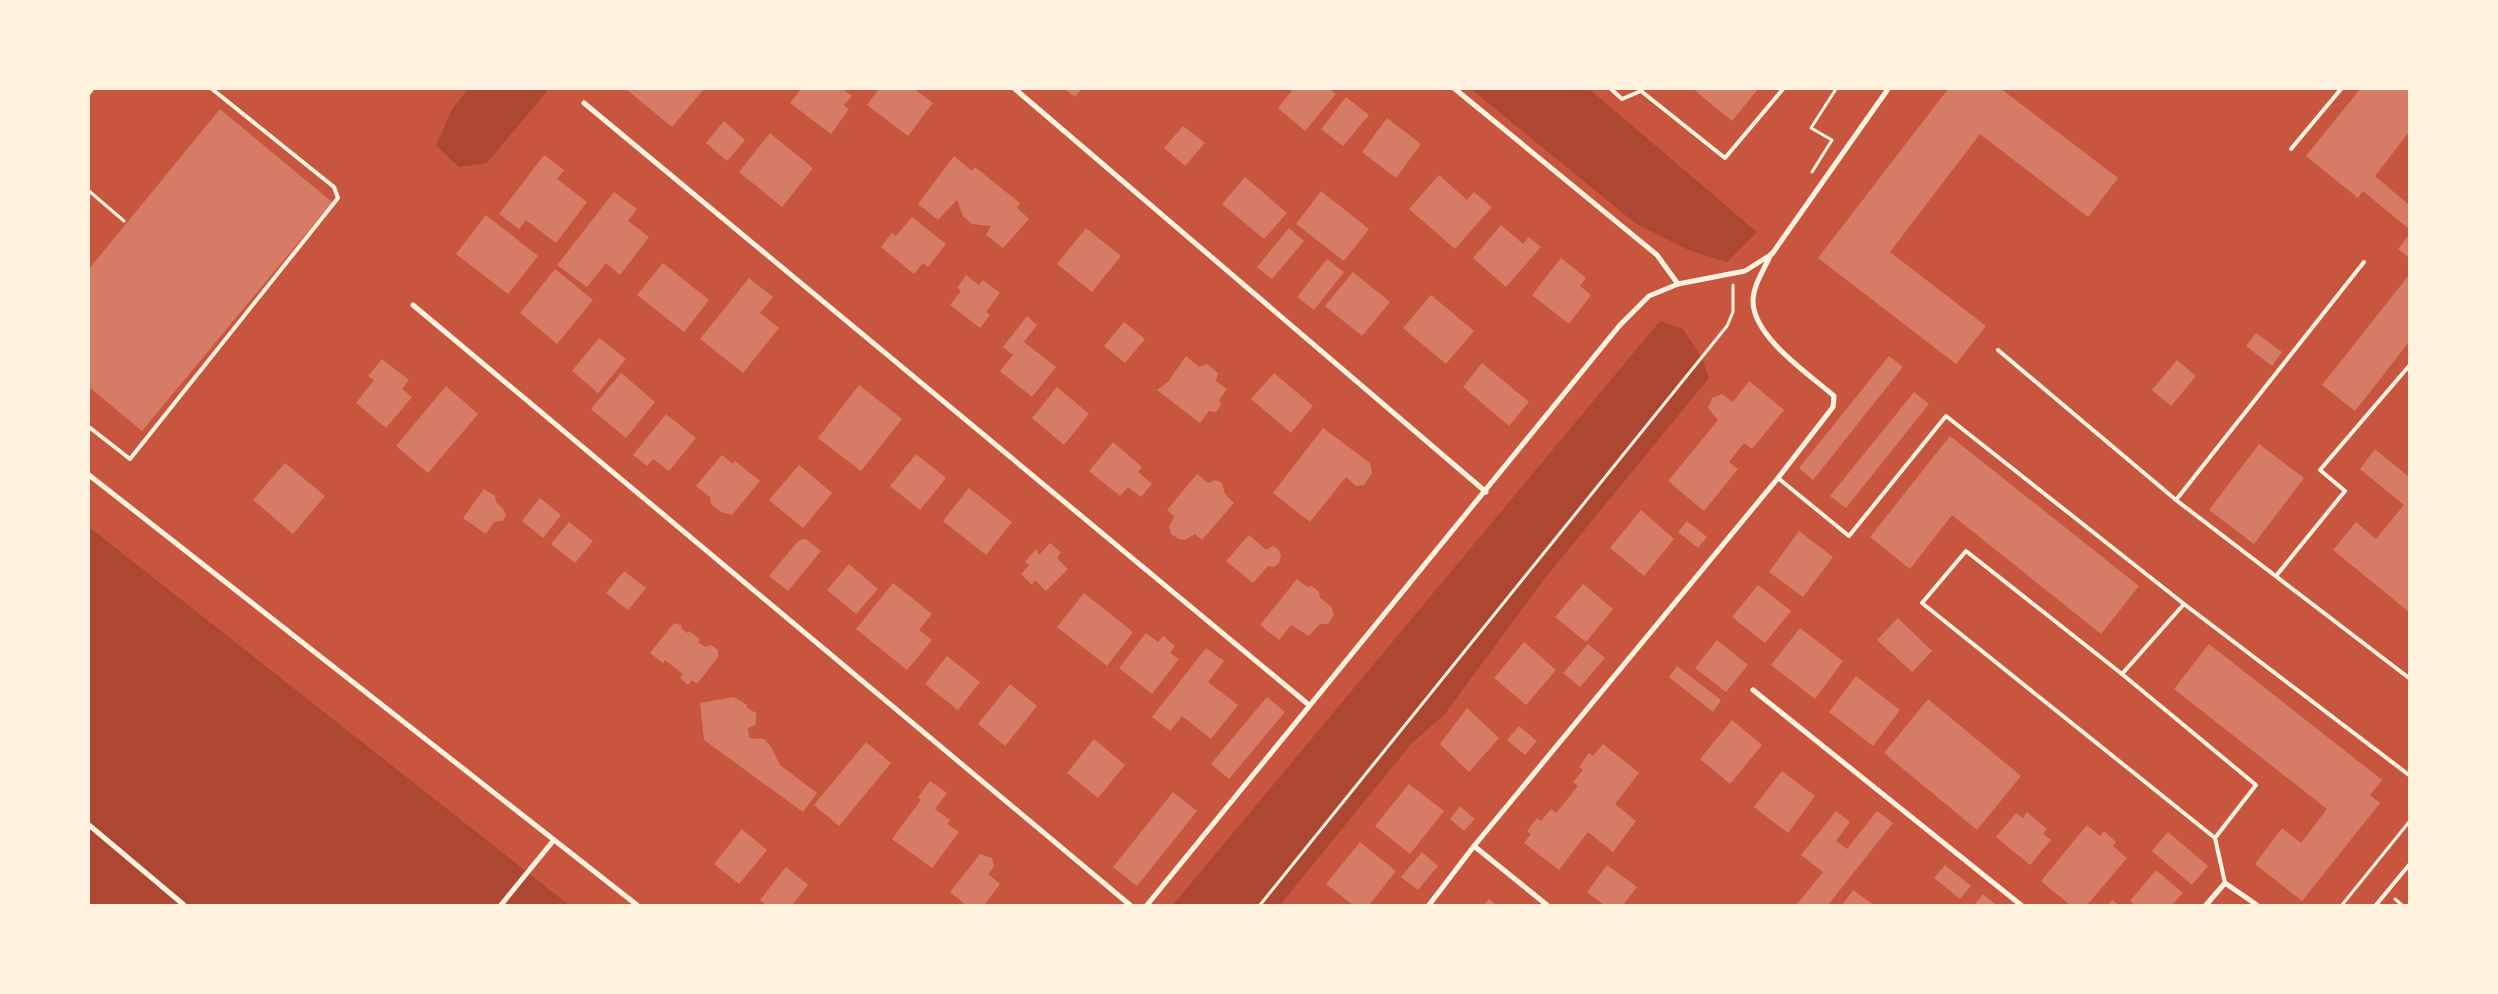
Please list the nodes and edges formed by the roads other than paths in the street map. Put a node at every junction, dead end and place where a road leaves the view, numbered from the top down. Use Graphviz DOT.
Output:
graph roads {
  1 [pos="92,89"];
  2 [pos="212,89"];
  3 [pos="1014,89"];
  4 [pos="1455,89"];
  5 [pos="1610,89"];
  6 [pos="1783,89"];
  7 [pos="1888,89"];
  8 [pos="2341,89"];
  9 [pos="89,93"];
  10 [pos="584,103"];
  11 [pos="2291,149"];
  12 [pos="1772,254"];
  13 [pos="2364,262"];
  14 [pos="1678,284"];
  15 [pos="413,305"];
  16 [pos="1998,350"];
  17 [pos="2409,366"];
  18 [pos="89,427"];
  19 [pos="89,475"];
  20 [pos="1778,478"];
  21 [pos="1486,492"];
  22 [pos="2176,500"];
  23 [pos="2276,576"];
  24 [pos="2184,604"];
  25 [pos="2122,674"];
  26 [pos="2409,678"];
  27 [pos="1753,690"];
  28 [pos="1309,705"];
  29 [pos="2409,775"];
  30 [pos="89,824"];
  31 [pos="2214,838"];
  32 [pos="553,841"];
  33 [pos="1474,846"];
  34 [pos="2409,865"];
  35 [pos="2225,883"];
  36 [pos="184,905"];
  37 [pos="501,905"];
  38 [pos="637,905"];
  39 [pos="1130,905"];
  40 [pos="1148,905"];
  41 [pos="1429,905"];
  42 [pos="1547,905"];
  43 [pos="2021,905"];
  44 [pos="2206,905"];
  45 [pos="2257,905"];
  46 [pos="2376,905"];
  1 -- 9 [label="lane"];
  2 -- 18 [label="lane"];
  3 -- 21 [label="street"];
  4 -- 14 [label="street"];
  5 -- 6 [label="lane"];
  7 -- 12 [label="street"];
  8 -- 11 [label="lane"];
  10 -- 28 [label="street"];
  12 -- 14 [label="street"];
  12 -- 20 [label="street"];
  13 -- 22 [label="lane"];
  14 -- 21 [label="street"];
  15 -- 39 [label="street"];
  16 -- 22 [label="lane"];
  17 -- 23 [label="lane"];
  19 -- 32 [label="street"];
  20 -- 24 [label="lane"];
  20 -- 33 [label="street"];
  21 -- 28 [label="street"];
  22 -- 23 [label="lane"];
  23 -- 26 [label="lane"];
  24 -- 25 [label="lane"];
  24 -- 29 [label="lane"];
  25 -- 31 [label="lane"];
  25 -- 31 [label="lane"];
  27 -- 43 [label="street"];
  28 -- 40 [label="street"];
  30 -- 36 [label="street"];
  31 -- 35 [label="lane"];
  32 -- 37 [label="street"];
  32 -- 38 [label="street"];
  33 -- 41 [label="street"];
  33 -- 42 [label="street"];
  34 -- 46 [label="lane"];
  35 -- 44 [label="street"];
  35 -- 45 [label="street"];
}
